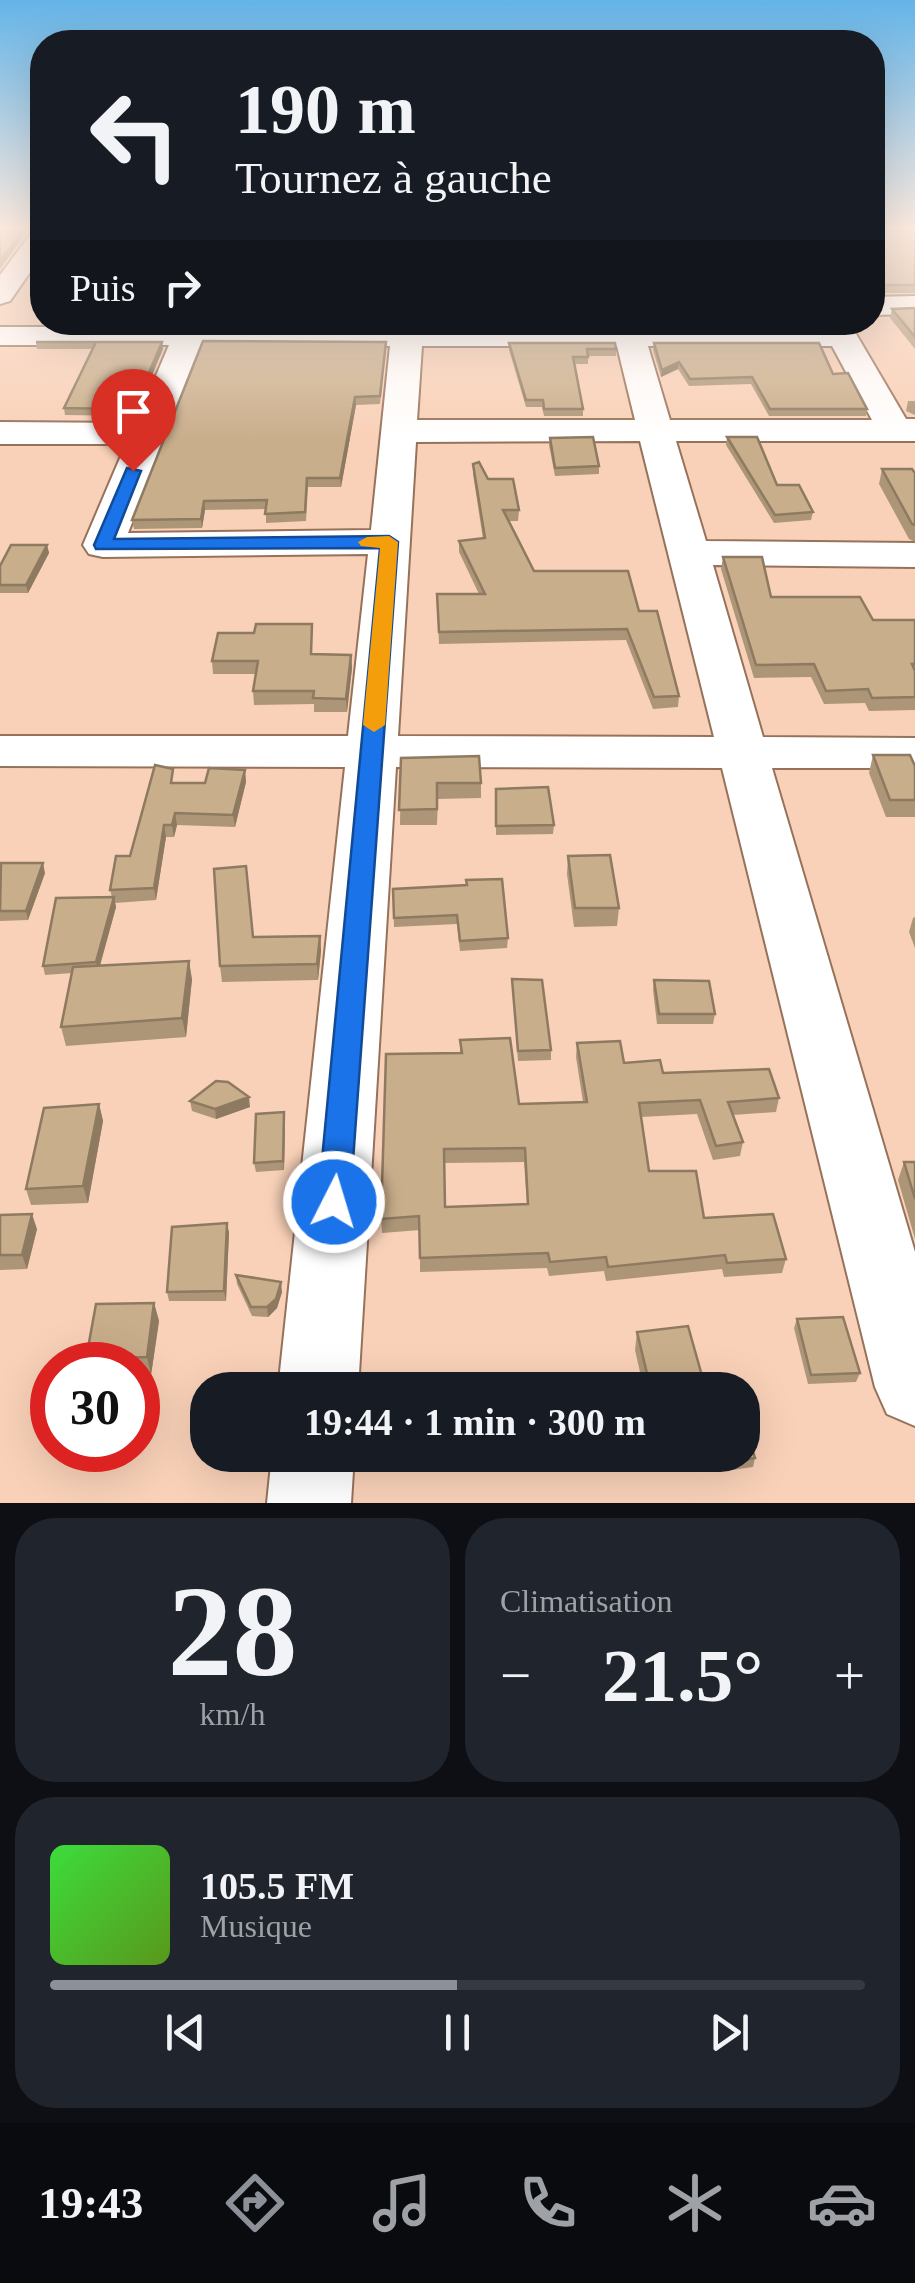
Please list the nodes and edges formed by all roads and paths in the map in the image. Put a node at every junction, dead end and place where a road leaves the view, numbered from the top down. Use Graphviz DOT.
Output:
graph roads {
  1 [pos="885,306"];
  2 [pos="915,306"];
  3 [pos="224,335"];
  4 [pos="407,335"];
  5 [pos="629,335"];
  6 [pos="841,335"];
  7 [pos="0,336"];
  8 [pos="188,336"];
  9 [pos="398,430"];
  10 [pos="655,430"];
  11 [pos="905,430"];
  12 [pos="0,434"];
  13 [pos="148,434"];
  14 [pos="389,542"];
  15 [pos="688,553"];
  16 [pos="915,555"];
  17 [pos="372,752"];
  18 [pos="743,753"];
  19 [pos="915,753"];
  20 [pos="5,764"];
  21 [pos="320,1372"];
  22 [pos="915,1387"];
  23 [pos="311,1472"];
  24 [pos="308,1503"];
  1 -- 2 [label="street"];
  3 -- 8 [label="street"];
  4 -- 9 [label="street"];
  5 -- 10 [label="street"];
  6 -- 11 [label="street"];
  7 -- 8 [label="street"];
  8 -- 13 [label="street"];
  9 -- 10 [label="street"];
  9 -- 14 [label="street"];
  10 -- 11 [label="street"];
  10 -- 15 [label="street"];
  12 -- 13 [label="street"];
  13 -- 14 [label="street"];
  14 -- 17 [label="street"];
  15 -- 16 [label="street"];
  15 -- 18 [label="street"];
  17 -- 18 [label="street"];
  17 -- 20 [label="street"];
  17 -- 21 [label="street"];
  18 -- 19 [label="street"];
  18 -- 22 [label="street"];
  23 -- 24 [label="street"];
}
